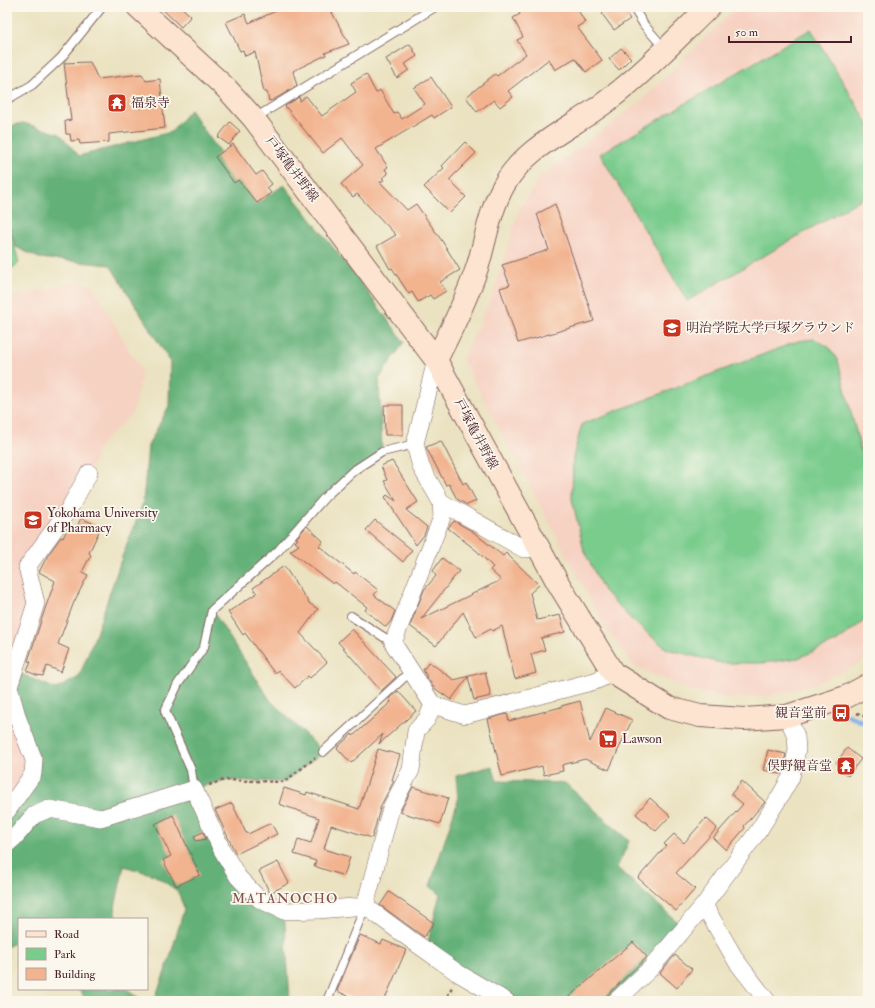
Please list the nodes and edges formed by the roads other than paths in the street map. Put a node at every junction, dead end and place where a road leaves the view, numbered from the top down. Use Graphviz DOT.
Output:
graph roads {
  1 [pos="102,7"];
  2 [pos="435,7"];
  3 [pos="632,7"];
  4 [pos="710,7"];
  5 [pos="141,8"];
  6 [pos="666,50"];
  7 [pos="8,99"];
  8 [pos="254,119"];
  9 [pos="436,360"];
  10 [pos="415,444"];
  11 [pos="89,473"];
  12 [pos="441,502"];
  13 [pos="538,548"];
  14 [pos="351,616"];
  15 [pos="393,643"];
  16 [pos="411,671"];
  17 [pos="613,673"];
  18 [pos="868,685"];
  19 [pos="433,705"];
  20 [pos="787,716"];
  21 [pos="323,752"];
  22 [pos="194,789"];
  23 [pos="7,812"];
  24 [pos="7,844"];
  25 [pos="704,905"];
  26 [pos="365,906"];
  27 [pos="327,1001"];
  28 [pos="506,1001"];
  29 [pos="616,1001"];
  30 [pos="767,1001"];
  1 -- 7 [label="lane"];
  2 -- 8 [label="lane"];
  3 -- 6 [label="lane"];
  4 -- 6 [label="main road"];
  5 -- 8 [label="main road, 戸塚亀井野線"];
  6 -- 9 [label="main road"];
  8 -- 9 [label="main road, 戸塚亀井野線"];
  9 -- 10 [label="street"];
  9 -- 13 [label="main road, 戸塚亀井野線"];
  10 -- 12 [label="street"];
  10 -- 22 [label="lane"];
  11 -- 23 [label="street"];
  12 -- 13 [label="street"];
  12 -- 15 [label="street"];
  13 -- 17 [label="main road, 戸塚亀井野線"];
  14 -- 15 [label="lane"];
  15 -- 16 [label="street"];
  16 -- 19 [label="street"];
  16 -- 21 [label="lane"];
  17 -- 19 [label="street"];
  17 -- 20 [label="main road, 戸塚亀井野線"];
  18 -- 20 [label="main road, 戸塚亀井野線"];
  19 -- 26 [label="street"];
  20 -- 25 [label="street"];
  22 -- 24 [label="street"];
  22 -- 26 [label="street"];
  25 -- 29 [label="street"];
  25 -- 30 [label="street"];
  26 -- 27 [label="lane"];
  26 -- 28 [label="street"];
}
